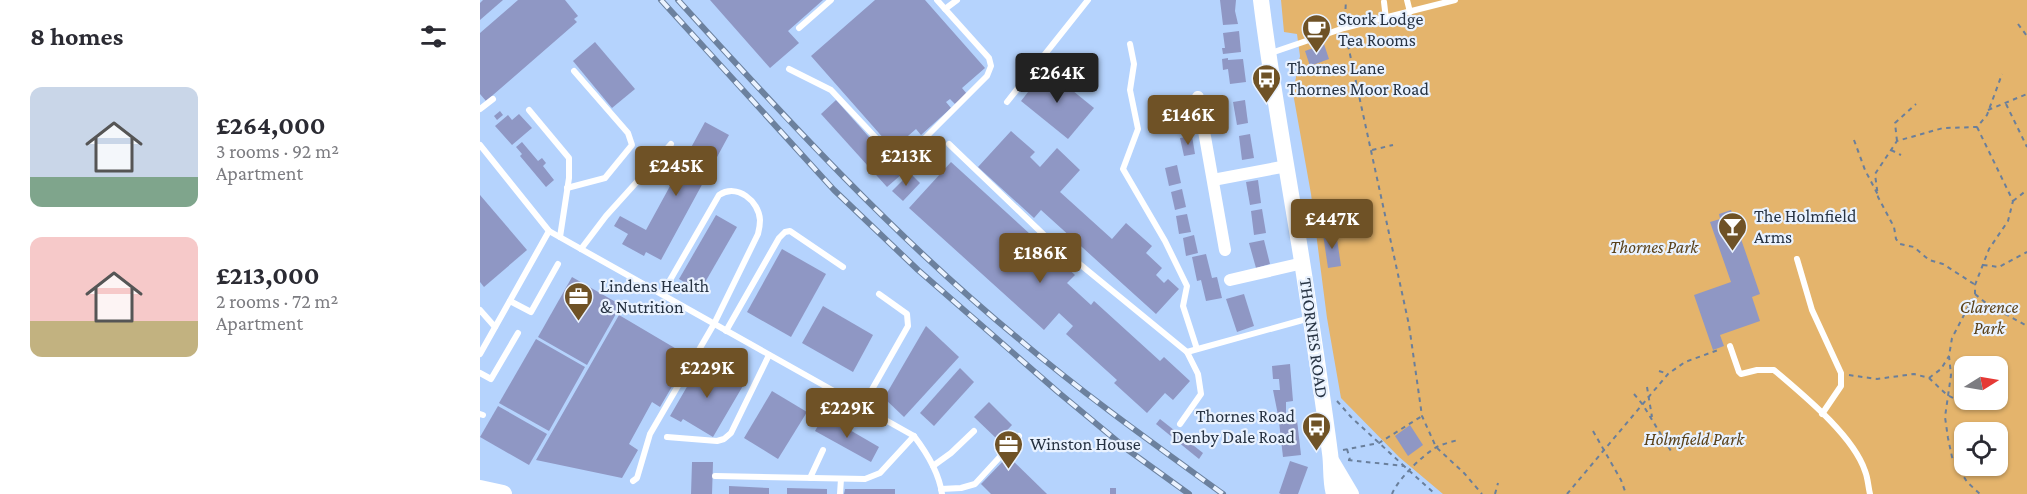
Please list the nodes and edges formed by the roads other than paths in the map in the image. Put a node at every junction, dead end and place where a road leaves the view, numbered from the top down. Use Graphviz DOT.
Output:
graph roads {
  1 [pos="831,0"];
  2 [pos="937,0"];
  3 [pos="957,0"];
  4 [pos="1088,0"];
  5 [pos="1261,0"];
  6 [pos="1407,0"];
  7 [pos="1455,0"];
  8 [pos="1384,2"];
  9 [pos="945,9"];
  10 [pos="1410,12"];
  11 [pos="1386,19"];
  12 [pos="799,28"];
  13 [pos="1130,44"];
  14 [pos="1268,54"];
  15 [pos="789,69"];
  16 [pos="574,71"];
  17 [pos="1198,97"];
  18 [pos="493,99"];
  19 [pos="1007,102"];
  20 [pos="480,109"];
  21 [pos="529,110"];
  22 [pos="671,144"];
  23 [pos="949,144"];
  24 [pos="480,146"];
  25 [pos="1287,166"];
  26 [pos="1212,180"];
  27 [pos="567,188"];
  28 [pos="549,231"];
  29 [pos="560,237"];
  30 [pos="580,249"];
  31 [pos="1225,250"];
  32 [pos="1797,259"];
  33 [pos="1303,263"];
  34 [pos="558,264"];
  35 [pos="843,267"];
  36 [pos="1230,279"];
  37 [pos="662,294"];
  38 [pos="879,294"];
  39 [pos="510,301"];
  40 [pos="480,310"];
  41 [pos="1311,318"];
  42 [pos="714,324"];
  43 [pos="495,327"];
  44 [pos="726,331"];
  45 [pos="518,333"];
  46 [pos="482,345"];
  47 [pos="1730,346"];
  48 [pos="1197,349"];
  49 [pos="1187,352"];
  50 [pos="480,354"];
  51 [pos="769,354"];
  52 [pos="480,373"];
  53 [pos="862,407"];
  54 [pos="1822,414"];
  55 [pos="1180,424"];
  56 [pos="974,431"];
  57 [pos="667,436"];
  58 [pos="914,436"];
  59 [pos="1019,436"];
  60 [pos="823,450"];
  61 [pos="1341,454"];
  62 [pos="933,466"];
  63 [pos="715,476"];
  64 [pos="810,478"];
  65 [pos="841,479"];
  66 [pos="633,481"];
  67 [pos="480,489"];
  68 [pos="942,492"];
  69 [pos="503,494"];
  70 [pos="840,494"];
  71 [pos="1334,494"];
  72 [pos="1351,494"];
  73 [pos="1870,494"];
  1 -- 12 [label="lane"];
  2 -- 9 [label="lane"];
  3 -- 9 [label="lane"];
  4 -- 19 [label="lane"];
  5 -- 14 [label="main road, THORNES ROAD"];
  6 -- 10 [label="lane"];
  7 -- 10 [label="lane"];
  8 -- 11 [label="lane"];
  9 -- 15 [label="lane"];
  10 -- 11 [label="lane"];
  11 -- 14 [label="lane"];
  13 -- 48 [label="lane"];
  14 -- 25 [label="main road, THORNES ROAD"];
  16 -- 27 [label="lane"];
  17 -- 26 [label="street"];
  18 -- 20 [label="lane"];
  21 -- 27 [label="lane"];
  22 -- 30 [label="lane"];
  23 -- 49 [label="lane"];
  24 -- 28 [label="lane"];
  25 -- 26 [label="street"];
  25 -- 33 [label="main road, THORNES ROAD"];
  26 -- 31 [label="street"];
  27 -- 29 [label="lane"];
  28 -- 29 [label="lane"];
  28 -- 39 [label="lane"];
  29 -- 30 [label="lane"];
  30 -- 37 [label="lane"];
  32 -- 54 [label="lane"];
  33 -- 36 [label="street"];
  33 -- 41 [label="main road, THORNES ROAD"];
  34 -- 39 [label="lane"];
  35 -- 44 [label="lane"];
  37 -- 42 [label="lane"];
  37 -- 42 [label="lane"];
  38 -- 53 [label="lane"];
  39 -- 43 [label="lane"];
  40 -- 43 [label="lane"];
  41 -- 48 [label="lane"];
  41 -- 61 [label="main road, THORNES ROAD"];
  42 -- 44 [label="lane"];
  42 -- 66 [label="lane"];
  43 -- 46 [label="lane"];
  44 -- 51 [label="lane"];
  45 -- 52 [label="lane"];
  46 -- 50 [label="lane"];
  47 -- 54 [label="lane"];
  48 -- 49 [label="lane"];
  49 -- 55 [label="lane"];
  51 -- 53 [label="lane"];
  51 -- 57 [label="lane"];
  53 -- 58 [label="lane"];
  54 -- 73 [label="lane"];
  56 -- 62 [label="lane"];
  58 -- 62 [label="lane"];
  58 -- 65 [label="lane"];
  59 -- 68 [label="lane"];
  60 -- 64 [label="lane"];
  61 -- 71 [label="main road, THORNES ROAD"];
  61 -- 72 [label="main road, THORNES ROAD"];
  62 -- 68 [label="lane"];
  63 -- 64 [label="lane"];
  64 -- 65 [label="lane"];
  65 -- 70 [label="lane"];
  67 -- 69 [label="main road"];
}
